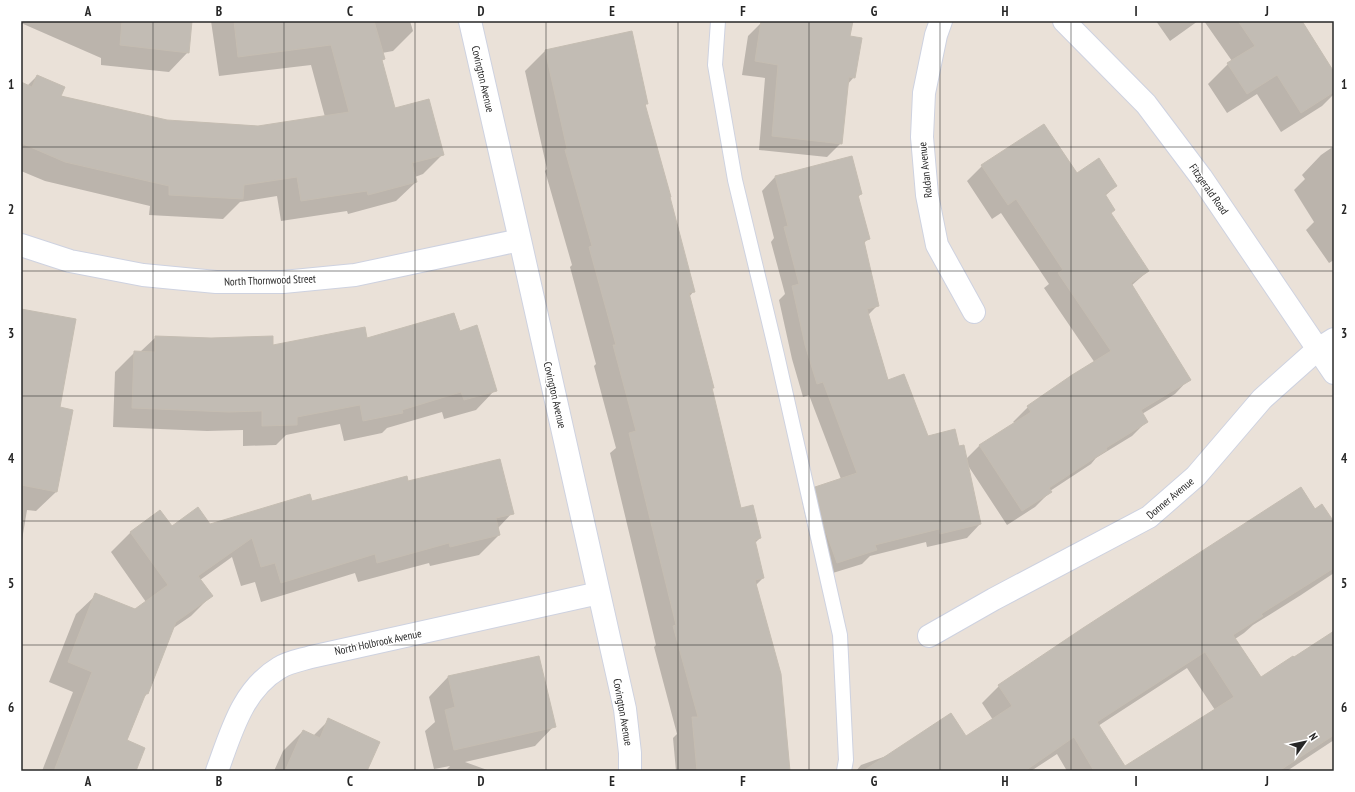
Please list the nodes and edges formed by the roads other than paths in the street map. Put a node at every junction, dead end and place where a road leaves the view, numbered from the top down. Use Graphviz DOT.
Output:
graph roads {
  1 [pos="470,21"];
  2 [pos="718,21"];
  3 [pos="941,21"];
  4 [pos="1064,21"];
  5 [pos="520,240"];
  6 [pos="21,245"];
  7 [pos="974,312"];
  8 [pos="1326,344"];
  9 [pos="1334,373"];
  10 [pos="599,593"];
  11 [pos="929,636"];
  12 [pos="217,771"];
  13 [pos="630,771"];
  14 [pos="844,771"];
  1 -- 5 [label="street, Covington Avenue"];
  2 -- 14 [label="lane"];
  3 -- 7 [label="street, Roldan Avenue"];
  4 -- 8 [label="street, Fitzgerald Road"];
  5 -- 6 [label="street, North Thornwood Street"];
  5 -- 10 [label="street, Covington Avenue"];
  8 -- 9 [label="street, Fitzgerald Road"];
  8 -- 11 [label="street, Donner Avenue"];
  10 -- 12 [label="street, North Holbrook Avenue"];
  10 -- 13 [label="street, Covington Avenue"];
}
